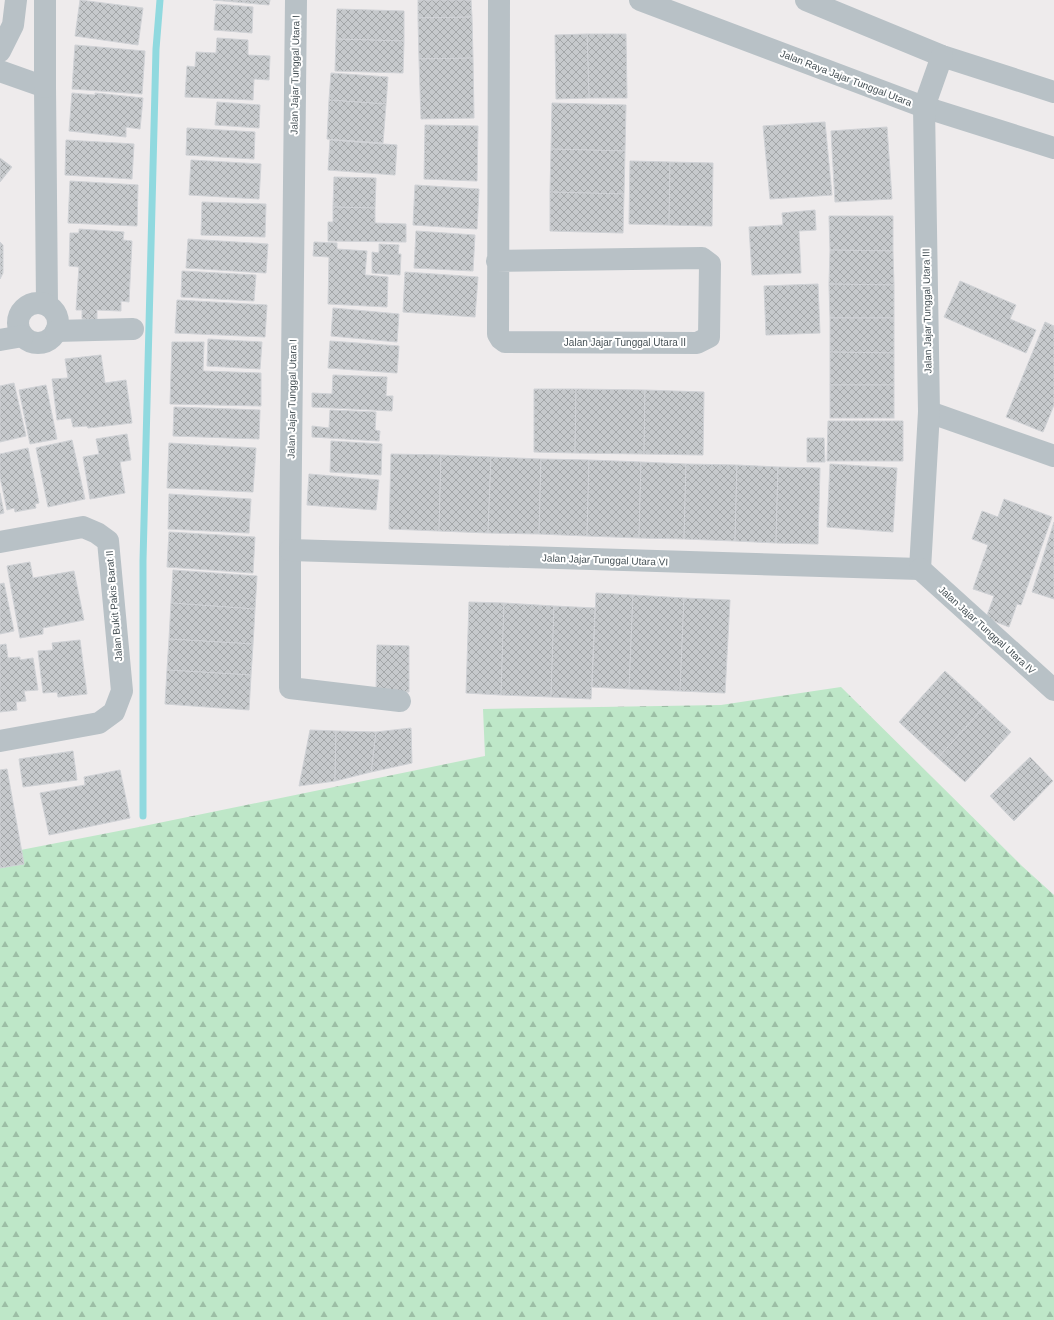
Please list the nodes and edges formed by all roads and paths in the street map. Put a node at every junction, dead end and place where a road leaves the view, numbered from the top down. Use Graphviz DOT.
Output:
graph roads {
  1 [pos="16,0"];
  2 [pos="45,0"];
  3 [pos="296,0"];
  4 [pos="499,0"];
  5 [pos="640,0"];
  6 [pos="806,0"];
  7 [pos="0,51"];
  8 [pos="942,56"];
  9 [pos="0,71"];
  10 [pos="45,87"];
  11 [pos="1054,92"];
  12 [pos="924,107"];
  13 [pos="1054,148"];
  14 [pos="497,261"];
  15 [pos="47,304"];
  16 [pos="133,329"];
  17 [pos="56,331"];
  18 [pos="23,336"];
  19 [pos="0,340"];
  20 [pos="929,412"];
  21 [pos="1054,456"];
  22 [pos="0,542"];
  23 [pos="290,550"];
  24 [pos="920,569"];
  25 [pos="1054,690"];
  26 [pos="400,700"];
  27 [pos="0,741"];
  1 -- 7 [label="street"];
  2 -- 10 [label="street"];
  3 -- 23 [label="street, Jalan Jajar Tunggal Utara I"];
  4 -- 14 [label="street, Jalan Jajar Tunggal Utara II"];
  5 -- 12 [label="street, Jalan Raya Jajar Tunggal Utara"];
  6 -- 8 [label="street"];
  8 -- 11 [label="street"];
  8 -- 12 [label="street, Jalan Jajar Tunggal Utara III"];
  9 -- 10 [label="street"];
  10 -- 15 [label="street"];
  12 -- 13 [label="street, Jalan Raya Jajar Tunggal Utara"];
  12 -- 20 [label="street, Jalan Jajar Tunggal Utara III"];
  14 -- 14 [label="street, Jalan Jajar Tunggal Utara II"];
  15 -- 17 [label="street"];
  15 -- 18 [label="street"];
  16 -- 17 [label="street"];
  17 -- 18 [label="street"];
  18 -- 19 [label="street"];
  20 -- 21 [label="street"];
  20 -- 24 [label="street, Jalan Jajar Tunggal Utara III"];
  22 -- 27 [label="street, Jalan Bukit Pakis Barat II"];
  23 -- 24 [label="street, Jalan Jajar Tunggal Utara VI"];
  23 -- 26 [label="street, Jalan Jajar Tunggal Utara I"];
  24 -- 25 [label="street, Jalan Jajar Tunggal Utara IV"];
}
